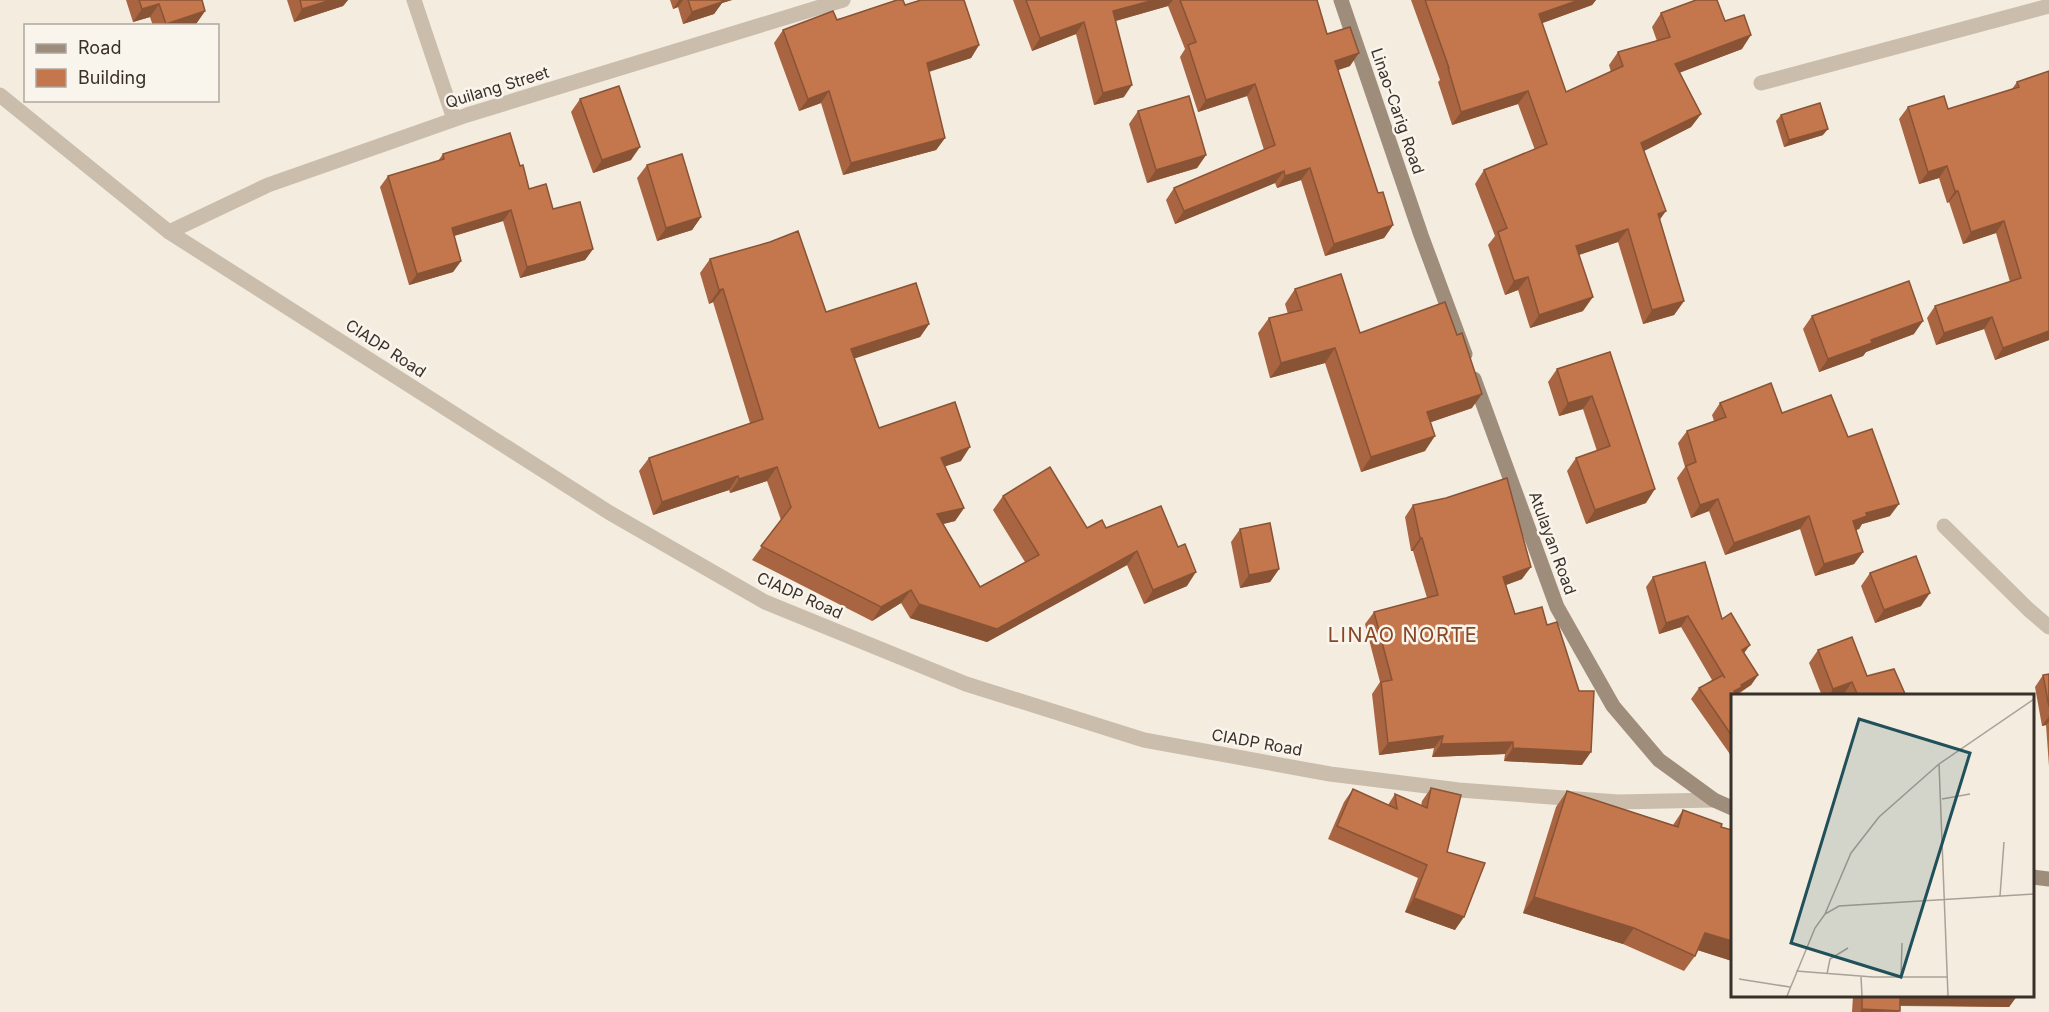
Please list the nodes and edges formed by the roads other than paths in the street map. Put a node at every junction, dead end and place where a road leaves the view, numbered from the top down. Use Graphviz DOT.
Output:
graph roads {
  1 [pos="414,0"];
  2 [pos="843,0"];
  3 [pos="1341,0"];
  4 [pos="2049,6"];
  5 [pos="1761,83"];
  6 [pos="0,95"];
  7 [pos="454,119"];
  8 [pos="169,232"];
  9 [pos="1421,235"];
  10 [pos="1944,526"];
  11 [pos="2049,627"];
  12 [pos="1714,800"];
  13 [pos="1731,808"];
  14 [pos="2034,877"];
  15 [pos="2049,879"];
  1 -- 7 [label="street"];
  2 -- 7 [label="street, Quilang Street"];
  3 -- 9 [label="main road, Linao-Carig Road"];
  4 -- 5 [label="street"];
  6 -- 8 [label="street, CIADP Road"];
  7 -- 8 [label="street, Quilang Street"];
  8 -- 12 [label="street, CIADP Road"];
  9 -- 12 [label="main road, Atulayan Road"];
  10 -- 11 [label="street"];
  12 -- 13 [label="main road, Atulayan Road"];
  14 -- 15 [label="main road"];
}
